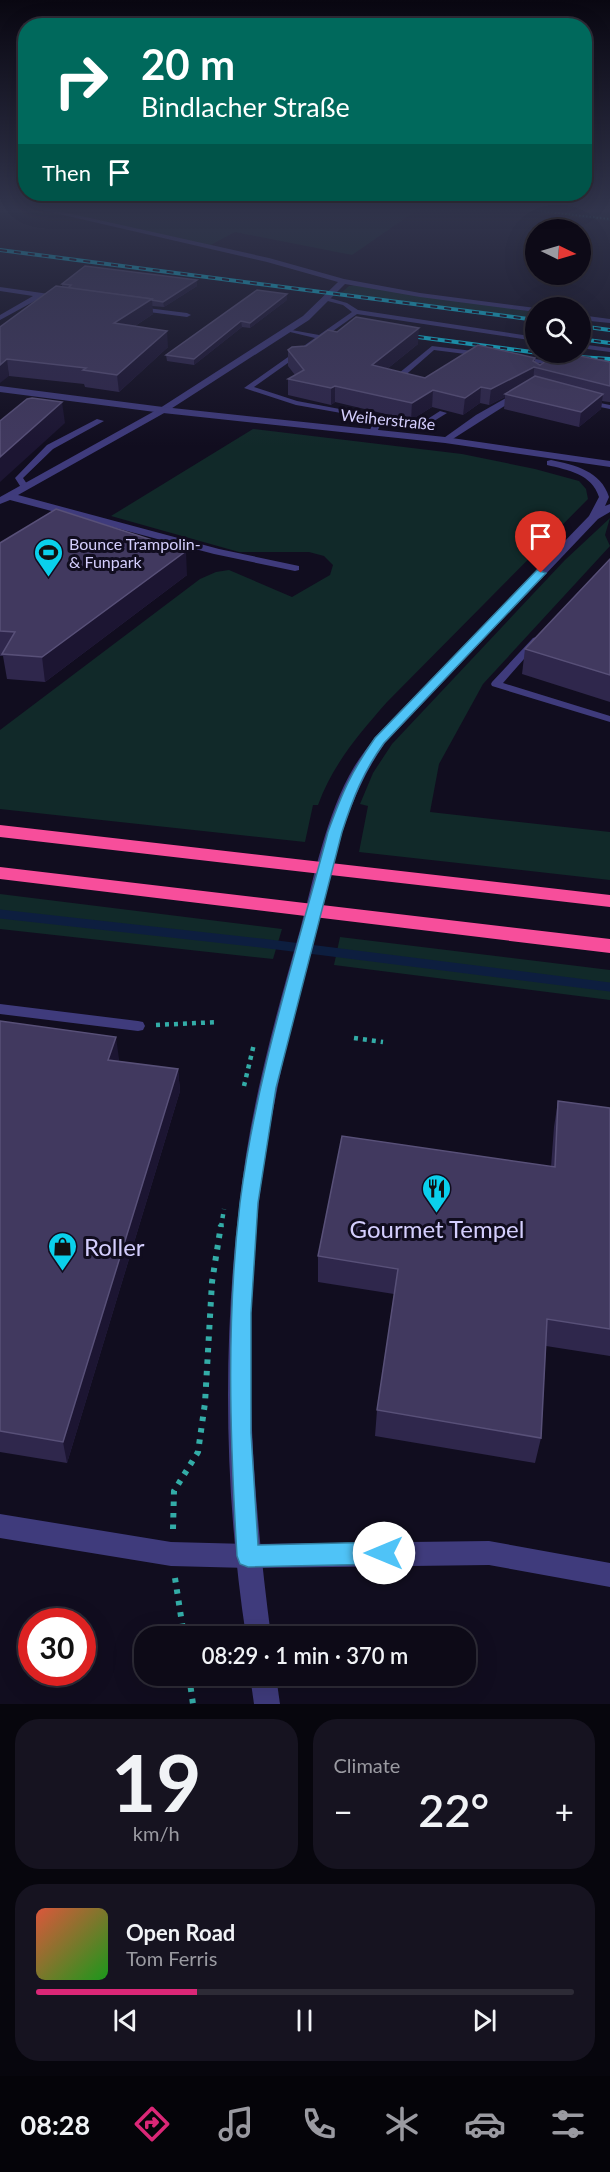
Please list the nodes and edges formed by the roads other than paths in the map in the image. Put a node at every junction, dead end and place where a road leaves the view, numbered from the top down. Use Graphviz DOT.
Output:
graph roads {
  1 [pos="337,288"];
  2 [pos="379,288"];
  3 [pos="0,289"];
  4 [pos="41,295"];
  5 [pos="75,299"];
  6 [pos="326,299"];
  7 [pos="120,306"];
  8 [pos="525,309"];
  9 [pos="356,312"];
  10 [pos="188,315"];
  11 [pos="0,318"];
  12 [pos="591,318"];
  13 [pos="610,321"];
  14 [pos="288,330"];
  15 [pos="319,337"];
  16 [pos="525,337"];
  17 [pos="591,347"];
  18 [pos="610,350"];
  19 [pos="486,354"];
  20 [pos="508,357"];
  21 [pos="525,359"];
  22 [pos="551,363"];
  23 [pos="563,365"];
  24 [pos="545,370"];
  25 [pos="405,382"];
  26 [pos="0,389"];
  27 [pos="523,392"];
  28 [pos="577,399"];
  29 [pos="610,407"];
  30 [pos="163,410"];
  31 [pos="443,413"];
  32 [pos="379,418"];
  33 [pos="100,421"];
  34 [pos="373,432"];
  35 [pos="445,440"];
  36 [pos="459,442"];
  37 [pos="610,464"];
  38 [pos="25,487"];
  39 [pos="4,499"];
  40 [pos="610,507"];
  41 [pos="594,517"];
  42 [pos="295,568"];
  43 [pos="541,634"];
  44 [pos="610,718"];
  45 [pos="0,831"];
  46 [pos="0,873"];
  47 [pos="610,902"];
  48 [pos="610,946"];
  49 [pos="0,1009"];
  50 [pos="138,1026"];
  51 [pos="0,1526"];
  52 [pos="248,1556"];
  53 [pos="610,1575"];
  54 [pos="257,1626"];
  55 [pos="264,1686"];
  56 [pos="267,1704"];
  1 -- 6 [label="street"];
  2 -- 8 [label="street"];
  3 -- 4 [label="street"];
  4 -- 5 [label="street"];
  4 -- 11 [label="street"];
  6 -- 9 [label="lane"];
  6 -- 14 [label="street"];
  7 -- 10 [label="street"];
  9 -- 15 [label="lane"];
  9 -- 16 [label="lane"];
  12 -- 13 [label="street"];
  14 -- 15 [label="lane"];
  14 -- 30 [label="street"];
  15 -- 32 [label="lane"];
  17 -- 18 [label="lane"];
  19 -- 25 [label="lane"];
  20 -- 21 [label="lane"];
  22 -- 23 [label="lane"];
  22 -- 24 [label="lane"];
  26 -- 30 [label="street, Weiherstraße"];
  27 -- 35 [label="lane"];
  28 -- 29 [label="lane"];
  30 -- 34 [label="street, Weiherstraße"];
  30 -- 38 [label="street"];
  31 -- 32 [label="lane"];
  32 -- 34 [label="lane"];
  33 -- 38 [label="lane"];
  34 -- 35 [label="street, Weiherstraße"];
  35 -- 36 [label="street, Weiherstraße"];
  36 -- 37 [label="street, Weiherstraße"];
  36 -- 41 [label="street"];
  38 -- 39 [label="street"];
  39 -- 42 [label="street"];
  40 -- 41 [label="street"];
  41 -- 52 [label="street"];
  43 -- 44 [label="lane"];
  45 -- 47 [label="highway"];
  46 -- 48 [label="highway"];
  49 -- 50 [label="lane"];
  51 -- 52 [label="street"];
  52 -- 53 [label="street"];
  52 -- 54 [label="street"];
  55 -- 56 [label="street"];
}
